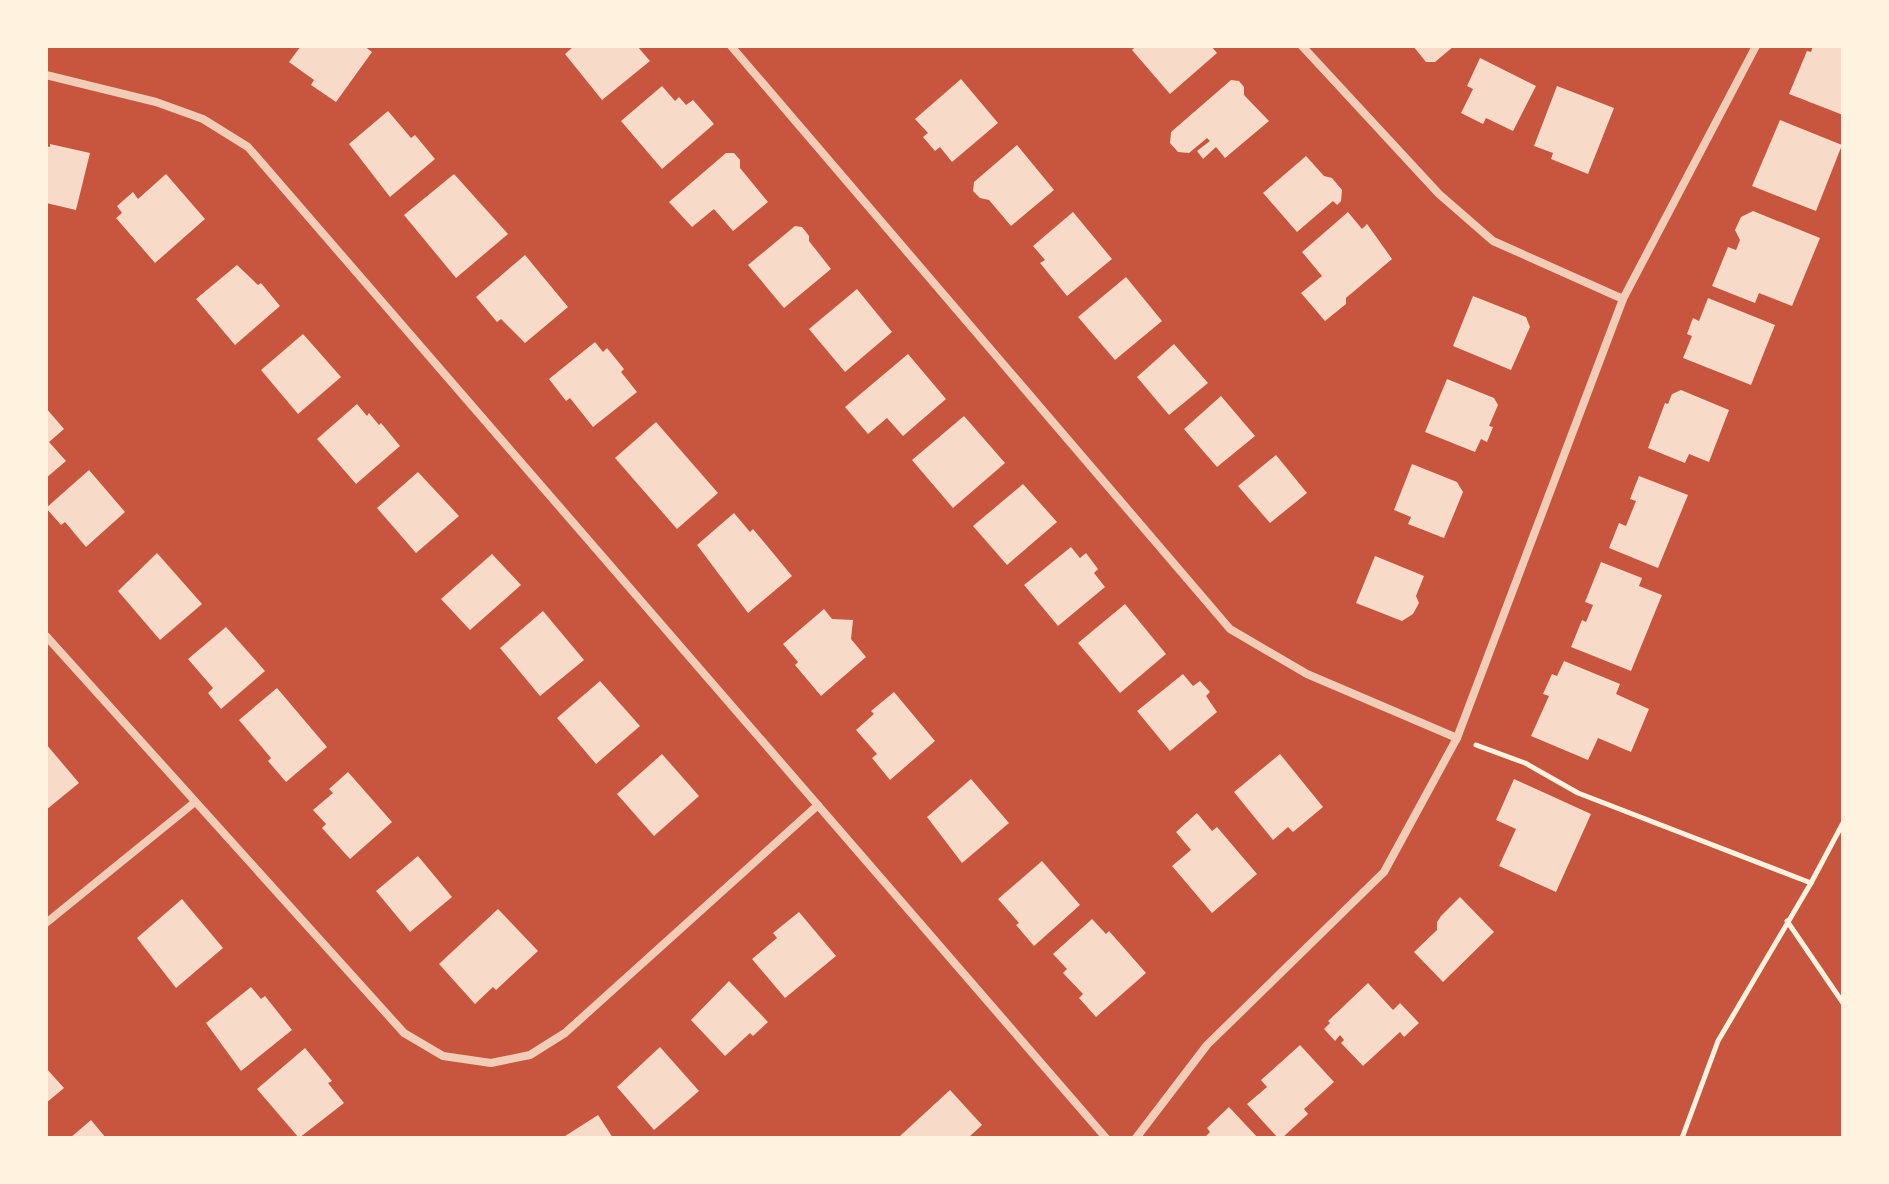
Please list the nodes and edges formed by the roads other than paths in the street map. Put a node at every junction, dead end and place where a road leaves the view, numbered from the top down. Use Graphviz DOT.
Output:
graph roads {
  1 [pos="731,46"];
  2 [pos="1302,46"];
  3 [pos="1756,46"];
  4 [pos="46,75"];
  5 [pos="1623,299"];
  6 [pos="46,636"];
  7 [pos="1457,738"];
  8 [pos="195,802"];
  9 [pos="818,805"];
  10 [pos="46,923"];
  11 [pos="1106,1138"];
  12 [pos="1136,1138"];
  1 -- 7 [label="street"];
  2 -- 5 [label="street"];
  3 -- 5 [label="street"];
  4 -- 9 [label="street"];
  5 -- 7 [label="street"];
  6 -- 8 [label="street"];
  7 -- 12 [label="street"];
  8 -- 9 [label="street"];
  8 -- 10 [label="street"];
  9 -- 11 [label="street"];
}
